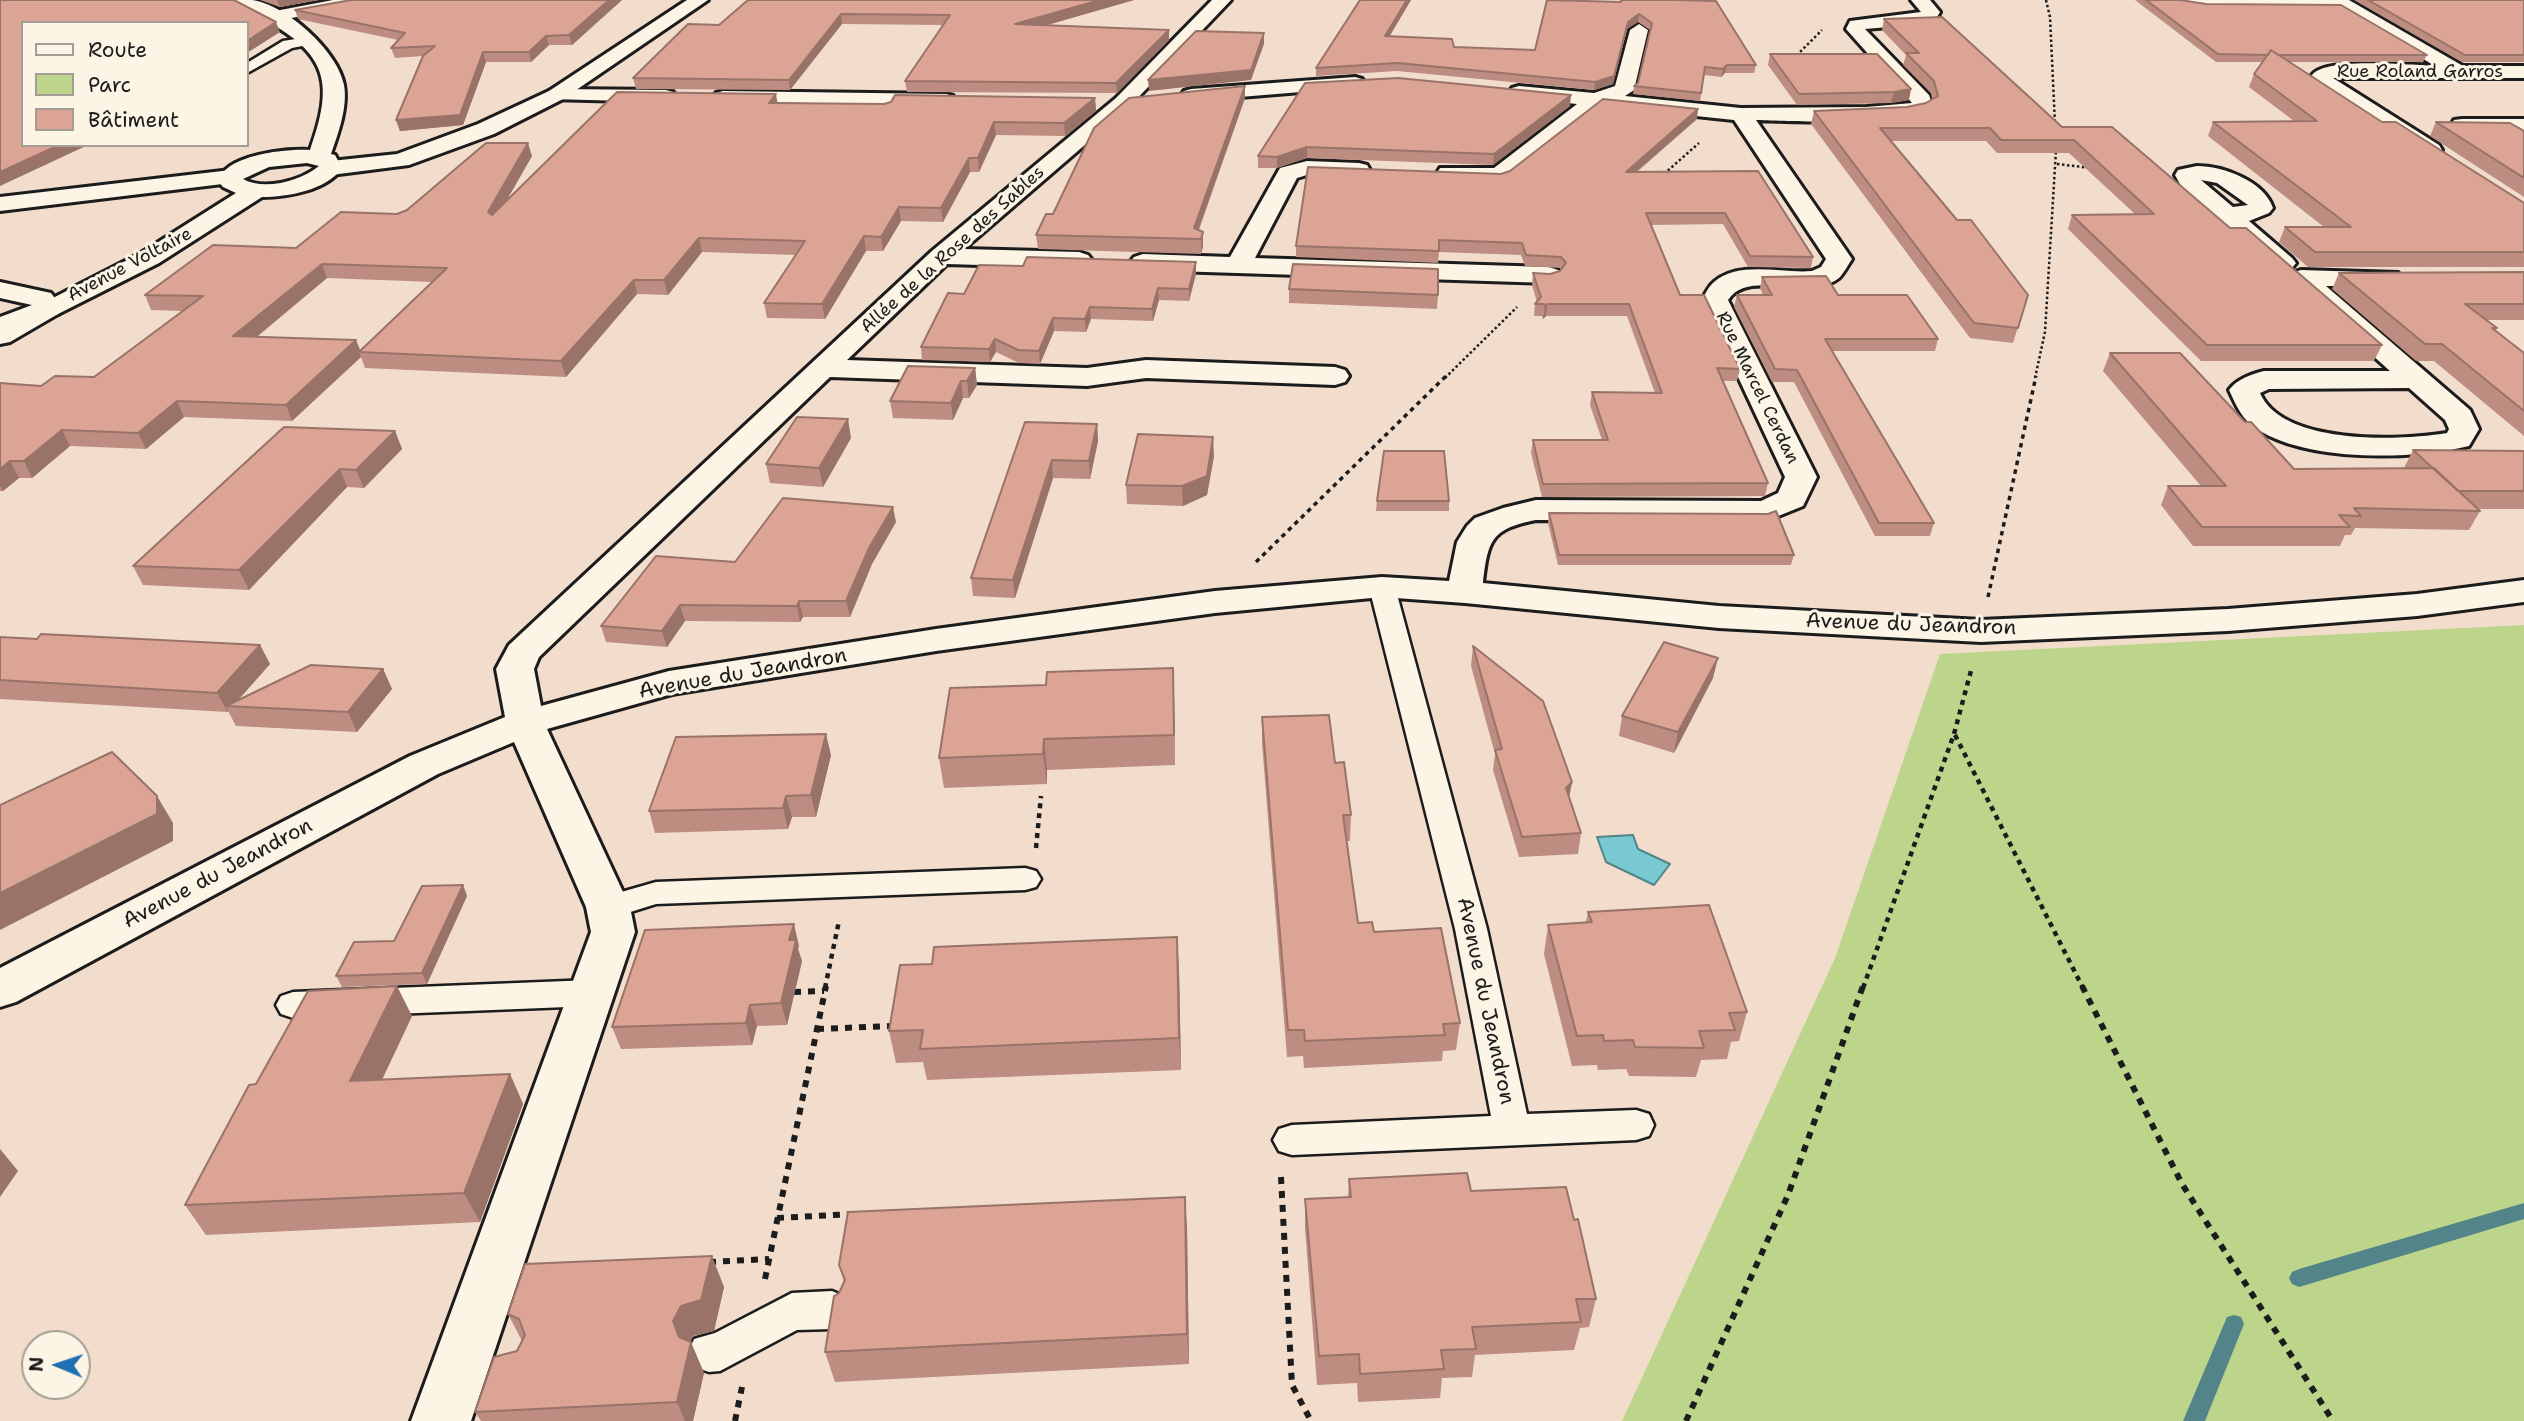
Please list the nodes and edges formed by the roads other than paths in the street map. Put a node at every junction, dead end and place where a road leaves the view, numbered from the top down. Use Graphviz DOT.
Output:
graph roads {
  1 [pos="239,0"];
  2 [pos="363,0"];
  3 [pos="699,0"];
  4 [pos="1222,0"];
  5 [pos="1920,0"];
  6 [pos="2182,0"];
  7 [pos="2339,2"];
  8 [pos="275,16"];
  9 [pos="1639,30"];
  10 [pos="308,41"];
  11 [pos="248,68"];
  12 [pos="2458,71"];
  13 [pos="2524,72"];
  14 [pos="1370,82"];
  15 [pos="1503,90"];
  16 [pos="556,94"];
  17 [pos="1597,99"];
  18 [pos="962,100"];
  19 [pos="1098,102"];
  20 [pos="1123,102"];
  21 [pos="1741,114"];
  22 [pos="329,117"];
  23 [pos="2394,125"];
  24 [pos="2524,125"];
  25 [pos="277,158"];
  26 [pos="2448,161"];
  27 [pos="325,163"];
  28 [pos="1376,170"];
  29 [pos="1431,172"];
  30 [pos="231,177"];
  31 [pos="258,190"];
  32 [pos="0,204"];
  33 [pos="2228,214"];
  34 [pos="941,256"];
  35 [pos="1238,265"];
  36 [pos="1549,275"];
  37 [pos="2301,278"];
  38 [pos="2412,278"];
  39 [pos="0,290"];
  40 [pos="49,308"];
  41 [pos="0,326"];
  42 [pos="0,336"];
  43 [pos="822,368"];
  44 [pos="1335,376"];
  45 [pos="2417,379"];
  46 [pos="1382,587"];
  47 [pos="2524,591"];
  48 [pos="1465,592"];
  49 [pos="525,723"];
  50 [pos="1024,879"];
  51 [pos="608,907"];
  52 [pos="0,989"];
  53 [pos="592,993"];
  54 [pos="293,1004"];
  55 [pos="1636,1125"];
  56 [pos="1512,1130"];
  57 [pos="1292,1140"];
  58 [pos="832,1310"];
  59 [pos="709,1353"];
  60 [pos="441,1421"];
  1 -- 8 [label="street"];
  2 -- 8 [label="street"];
  3 -- 16 [label="street"];
  4 -- 20 [label="street, Allée de la Rose des Sables"];
  5 -- 21 [label="street"];
  6 -- 7 [label="street"];
  7 -- 12 [label="street"];
  8 -- 10 [label="street"];
  9 -- 17 [label="street"];
  10 -- 11 [label="lane"];
  10 -- 22 [label="street"];
  12 -- 13 [label="street, Rue Roland Garros"];
  12 -- 23 [label="street, Rue Roland Garros"];
  14 -- 20 [label="street"];
  15 -- 17 [label="street"];
  16 -- 18 [label="street"];
  16 -- 27 [label="street"];
  17 -- 21 [label="street"];
  17 -- 29 [label="street"];
  19 -- 20 [label="street"];
  20 -- 34 [label="street, Allée de la Rose des Sables"];
  21 -- 48 [label="street, Rue Marcel Cerdan"];
  22 -- 25 [label="street"];
  22 -- 27 [label="street"];
  23 -- 24 [label="street"];
  23 -- 26 [label="street, Rue Roland Garros"];
  25 -- 27 [label="street"];
  25 -- 30 [label="street"];
  27 -- 31 [label="street"];
  28 -- 35 [label="street"];
  30 -- 31 [label="street"];
  30 -- 32 [label="street"];
  31 -- 40 [label="street, Avenue Voltaire"];
  33 -- 37 [label="street"];
  34 -- 35 [label="street"];
  34 -- 43 [label="street, Allée de la Rose des Sables"];
  35 -- 36 [label="street"];
  37 -- 38 [label="street"];
  37 -- 45 [label="street"];
  39 -- 40 [label="street"];
  40 -- 41 [label="street"];
  40 -- 42 [label="street, Avenue Voltaire"];
  43 -- 44 [label="street"];
  43 -- 49 [label="street, Allée de la Rose des Sables"];
  45 -- 45 [label="street"];
  46 -- 48 [label="street, Avenue du Jeandron"];
  46 -- 49 [label="street, Avenue du Jeandron"];
  46 -- 56 [label="lane, Avenue du Jeandron"];
  47 -- 48 [label="street, Avenue du Jeandron"];
  49 -- 51 [label="street, Allée de la Rose des Sables"];
  49 -- 52 [label="street, Avenue du Jeandron"];
  50 -- 51 [label="lane"];
  51 -- 53 [label="street"];
  53 -- 54 [label="lane"];
  53 -- 60 [label="street"];
  55 -- 56 [label="lane"];
  56 -- 57 [label="lane"];
  58 -- 59 [label="lane"];
}
